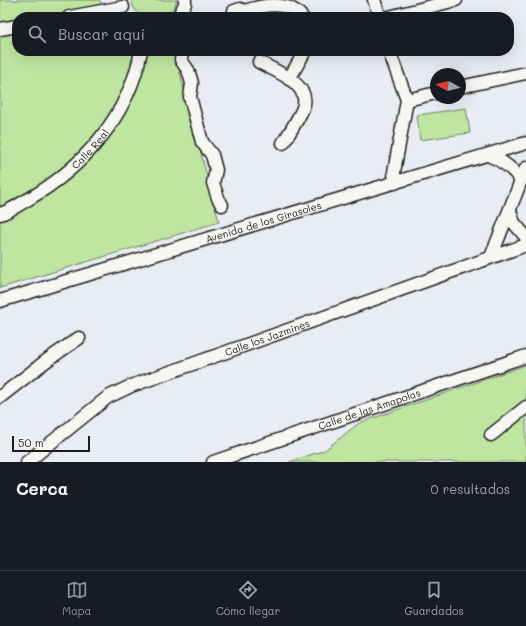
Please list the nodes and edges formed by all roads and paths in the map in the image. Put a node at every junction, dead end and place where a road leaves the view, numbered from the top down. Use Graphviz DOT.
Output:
graph roads {
  1 [pos="185,0"];
  2 [pos="374,0"];
  3 [pos="456,0"];
  4 [pos="124,8"];
  5 [pos="100,12"];
  6 [pos="181,12"];
  7 [pos="240,12"];
  8 [pos="299,12"];
  9 [pos="378,12"];
  10 [pos="409,12"];
  11 [pos="12,27"];
  12 [pos="0,29"];
  13 [pos="140,56"];
  14 [pos="181,56"];
  15 [pos="302,56"];
  16 [pos="391,56"];
  17 [pos="259,62"];
  18 [pos="526,73"];
  19 [pos="289,79"];
  20 [pos="466,86"];
  21 [pos="430,94"];
  22 [pos="407,100"];
  23 [pos="283,143"];
  24 [pos="522,145"];
  25 [pos="488,155"];
  26 [pos="521,173"];
  27 [pos="395,183"];
  28 [pos="222,206"];
  29 [pos="510,211"];
  30 [pos="0,214"];
  31 [pos="526,237"];
  32 [pos="526,245"];
  33 [pos="491,257"];
  34 [pos="0,301"];
  35 [pos="80,338"];
  36 [pos="526,356"];
  37 [pos="0,397"];
  38 [pos="526,407"];
  39 [pos="491,435"];
  40 [pos="27,462"];
  41 [pos="213,462"];
  1 -- 6 [label="street"];
  2 -- 9 [label="street"];
  3 -- 10 [label="street"];
  4 -- 5 [label="street"];
  7 -- 8 [label="street"];
  11 -- 12 [label="street"];
  13 -- 30 [label="street, Calle Real"];
  14 -- 28 [label="street"];
  15 -- 19 [label="street"];
  16 -- 22 [label="street"];
  17 -- 19 [label="street"];
  18 -- 20 [label="street"];
  19 -- 23 [label="street"];
  21 -- 22 [label="street"];
  22 -- 27 [label="street"];
  24 -- 25 [label="street, Avenida de los Girasoles"];
  24 -- 26 [label="street"];
  25 -- 26 [label="street"];
  25 -- 27 [label="street, Avenida de los Girasoles"];
  26 -- 29 [label="street"];
  27 -- 34 [label="street, Avenida de los Girasoles"];
  29 -- 31 [label="street"];
  29 -- 33 [label="street"];
  32 -- 33 [label="street, Calle los Jazmines"];
  33 -- 40 [label="street, Calle los Jazmines"];
  35 -- 37 [label="street"];
  36 -- 41 [label="street, Calle de las Amapolas"];
  38 -- 39 [label="street"];
}
